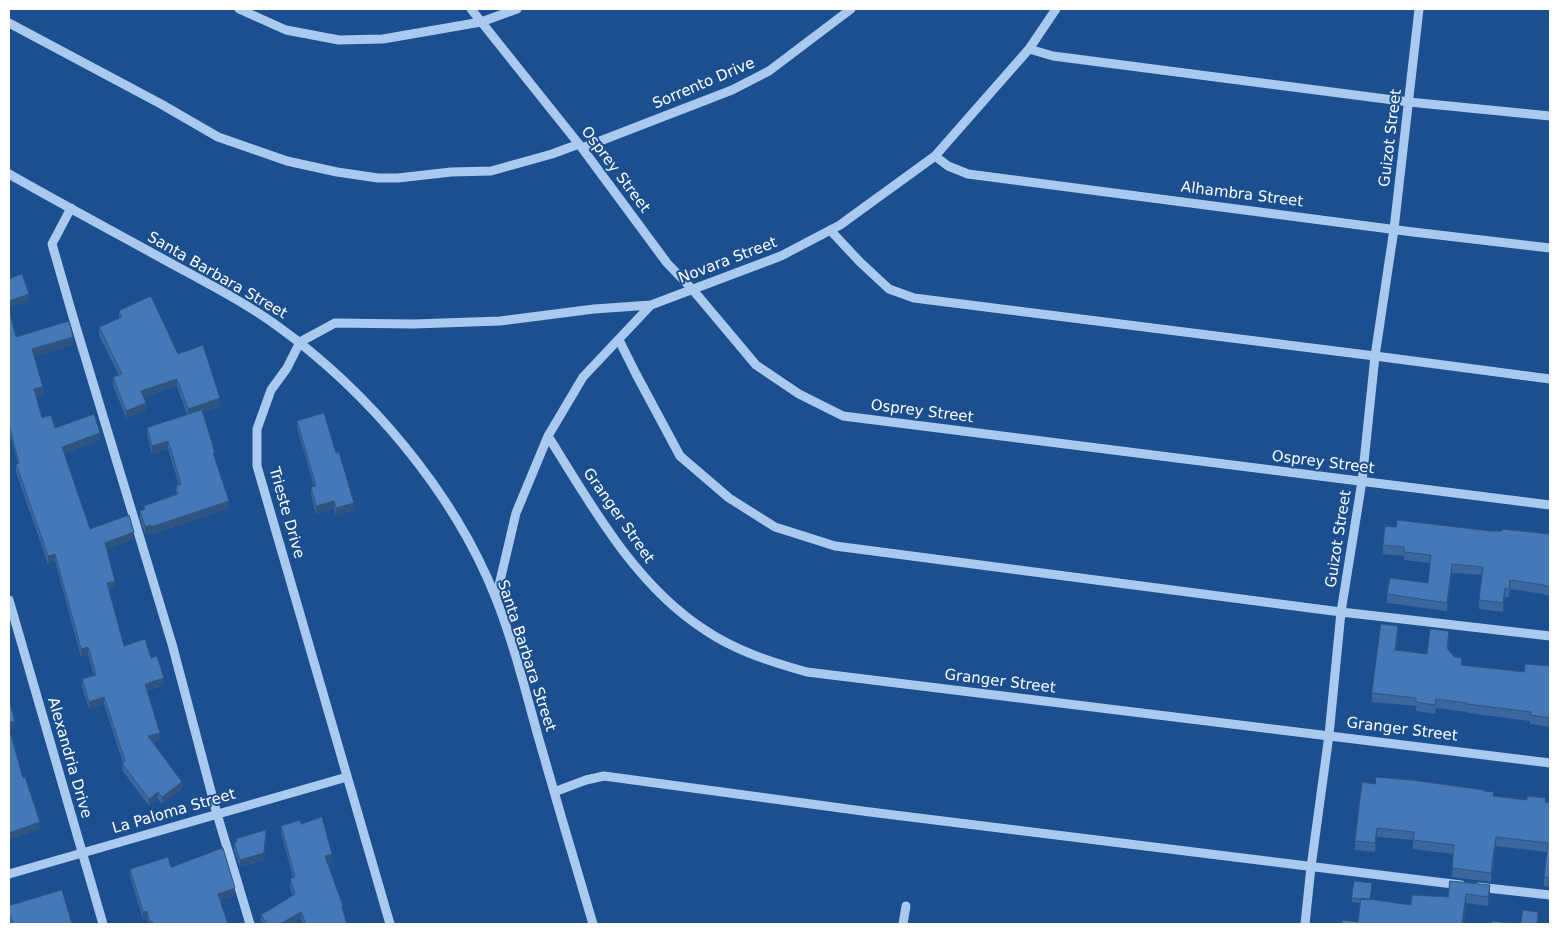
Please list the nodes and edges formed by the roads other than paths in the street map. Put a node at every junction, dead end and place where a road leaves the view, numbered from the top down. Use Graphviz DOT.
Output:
graph roads {
  1 [pos="239,9"];
  2 [pos="471,9"];
  3 [pos="517,9"];
  4 [pos="851,9"];
  5 [pos="1056,9"];
  6 [pos="1419,9"];
  7 [pos="481,22"];
  8 [pos="9,23"];
  9 [pos="1030,49"];
  10 [pos="1409,102"];
  11 [pos="1550,116"];
  12 [pos="580,146"];
  13 [pos="935,156"];
  14 [pos="9,174"];
  15 [pos="70,208"];
  16 [pos="1394,229"];
  17 [pos="830,230"];
  18 [pos="1550,248"];
  19 [pos="693,290"];
  20 [pos="651,305"];
  21 [pos="619,340"];
  22 [pos="300,342"];
  23 [pos="1375,356"];
  24 [pos="1550,380"];
  25 [pos="548,436"];
  26 [pos="1362,481"];
  27 [pos="1550,504"];
  28 [pos="496,598"];
  29 [pos="9,600"];
  30 [pos="1342,612"];
  31 [pos="1550,636"];
  32 [pos="1329,735"];
  33 [pos="1550,763"];
  34 [pos="347,776"];
  35 [pos="554,792"];
  36 [pos="217,814"];
  37 [pos="82,853"];
  38 [pos="1310,867"];
  39 [pos="9,874"];
  40 [pos="1550,895"];
  41 [pos="906,906"];
  42 [pos="103,924"];
  43 [pos="250,924"];
  44 [pos="390,924"];
  45 [pos="593,924"];
  46 [pos="903,924"];
  47 [pos="1305,924"];
  1 -- 7 [label="street"];
  2 -- 7 [label="street, Osprey Street"];
  3 -- 7 [label="street"];
  4 -- 12 [label="street, Sorrento Drive"];
  5 -- 9 [label="street, Novara Street"];
  6 -- 10 [label="street, Guizot Street"];
  7 -- 12 [label="street, Osprey Street"];
  8 -- 12 [label="street, Sorrento Drive"];
  9 -- 10 [label="street"];
  9 -- 13 [label="street, Novara Street"];
  10 -- 11 [label="street"];
  10 -- 16 [label="street, Guizot Street"];
  12 -- 19 [label="street, Osprey Street"];
  13 -- 16 [label="street, Alhambra Street"];
  13 -- 17 [label="street, Novara Street"];
  14 -- 15 [label="street, Santa Barbara Street"];
  15 -- 22 [label="street, Santa Barbara Street"];
  15 -- 36 [label="street"];
  16 -- 18 [label="street, Alhambra Street"];
  16 -- 23 [label="street, Guizot Street"];
  17 -- 19 [label="street, Novara Street"];
  17 -- 23 [label="street"];
  19 -- 20 [label="street, Novara Street"];
  19 -- 26 [label="street, Osprey Street"];
  20 -- 21 [label="street, Novara Street"];
  20 -- 22 [label="street"];
  21 -- 25 [label="street, Novara Street"];
  21 -- 30 [label="street"];
  22 -- 28 [label="street, Santa Barbara Street"];
  22 -- 34 [label="street, Trieste Drive"];
  23 -- 24 [label="street"];
  23 -- 26 [label="street, Guizot Street"];
  25 -- 28 [label="street, Novara Street"];
  25 -- 32 [label="street, Granger Street"];
  26 -- 27 [label="street, Osprey Street"];
  26 -- 30 [label="street, Guizot Street"];
  28 -- 35 [label="street, Santa Barbara Street"];
  29 -- 37 [label="street, Alexandria Drive"];
  30 -- 31 [label="street"];
  30 -- 32 [label="street, Guizot Street"];
  32 -- 33 [label="street, Granger Street"];
  32 -- 38 [label="street, Guizot Street"];
  34 -- 36 [label="street, La Paloma Street"];
  34 -- 44 [label="street, Trieste Drive"];
  35 -- 38 [label="street"];
  35 -- 45 [label="street, Santa Barbara Street"];
  36 -- 37 [label="street, La Paloma Street"];
  36 -- 43 [label="street"];
  37 -- 39 [label="street, La Paloma Street"];
  37 -- 42 [label="street, Alexandria Drive"];
  38 -- 40 [label="street"];
  38 -- 47 [label="street, Guizot Street"];
  41 -- 46 [label="street"];
}
